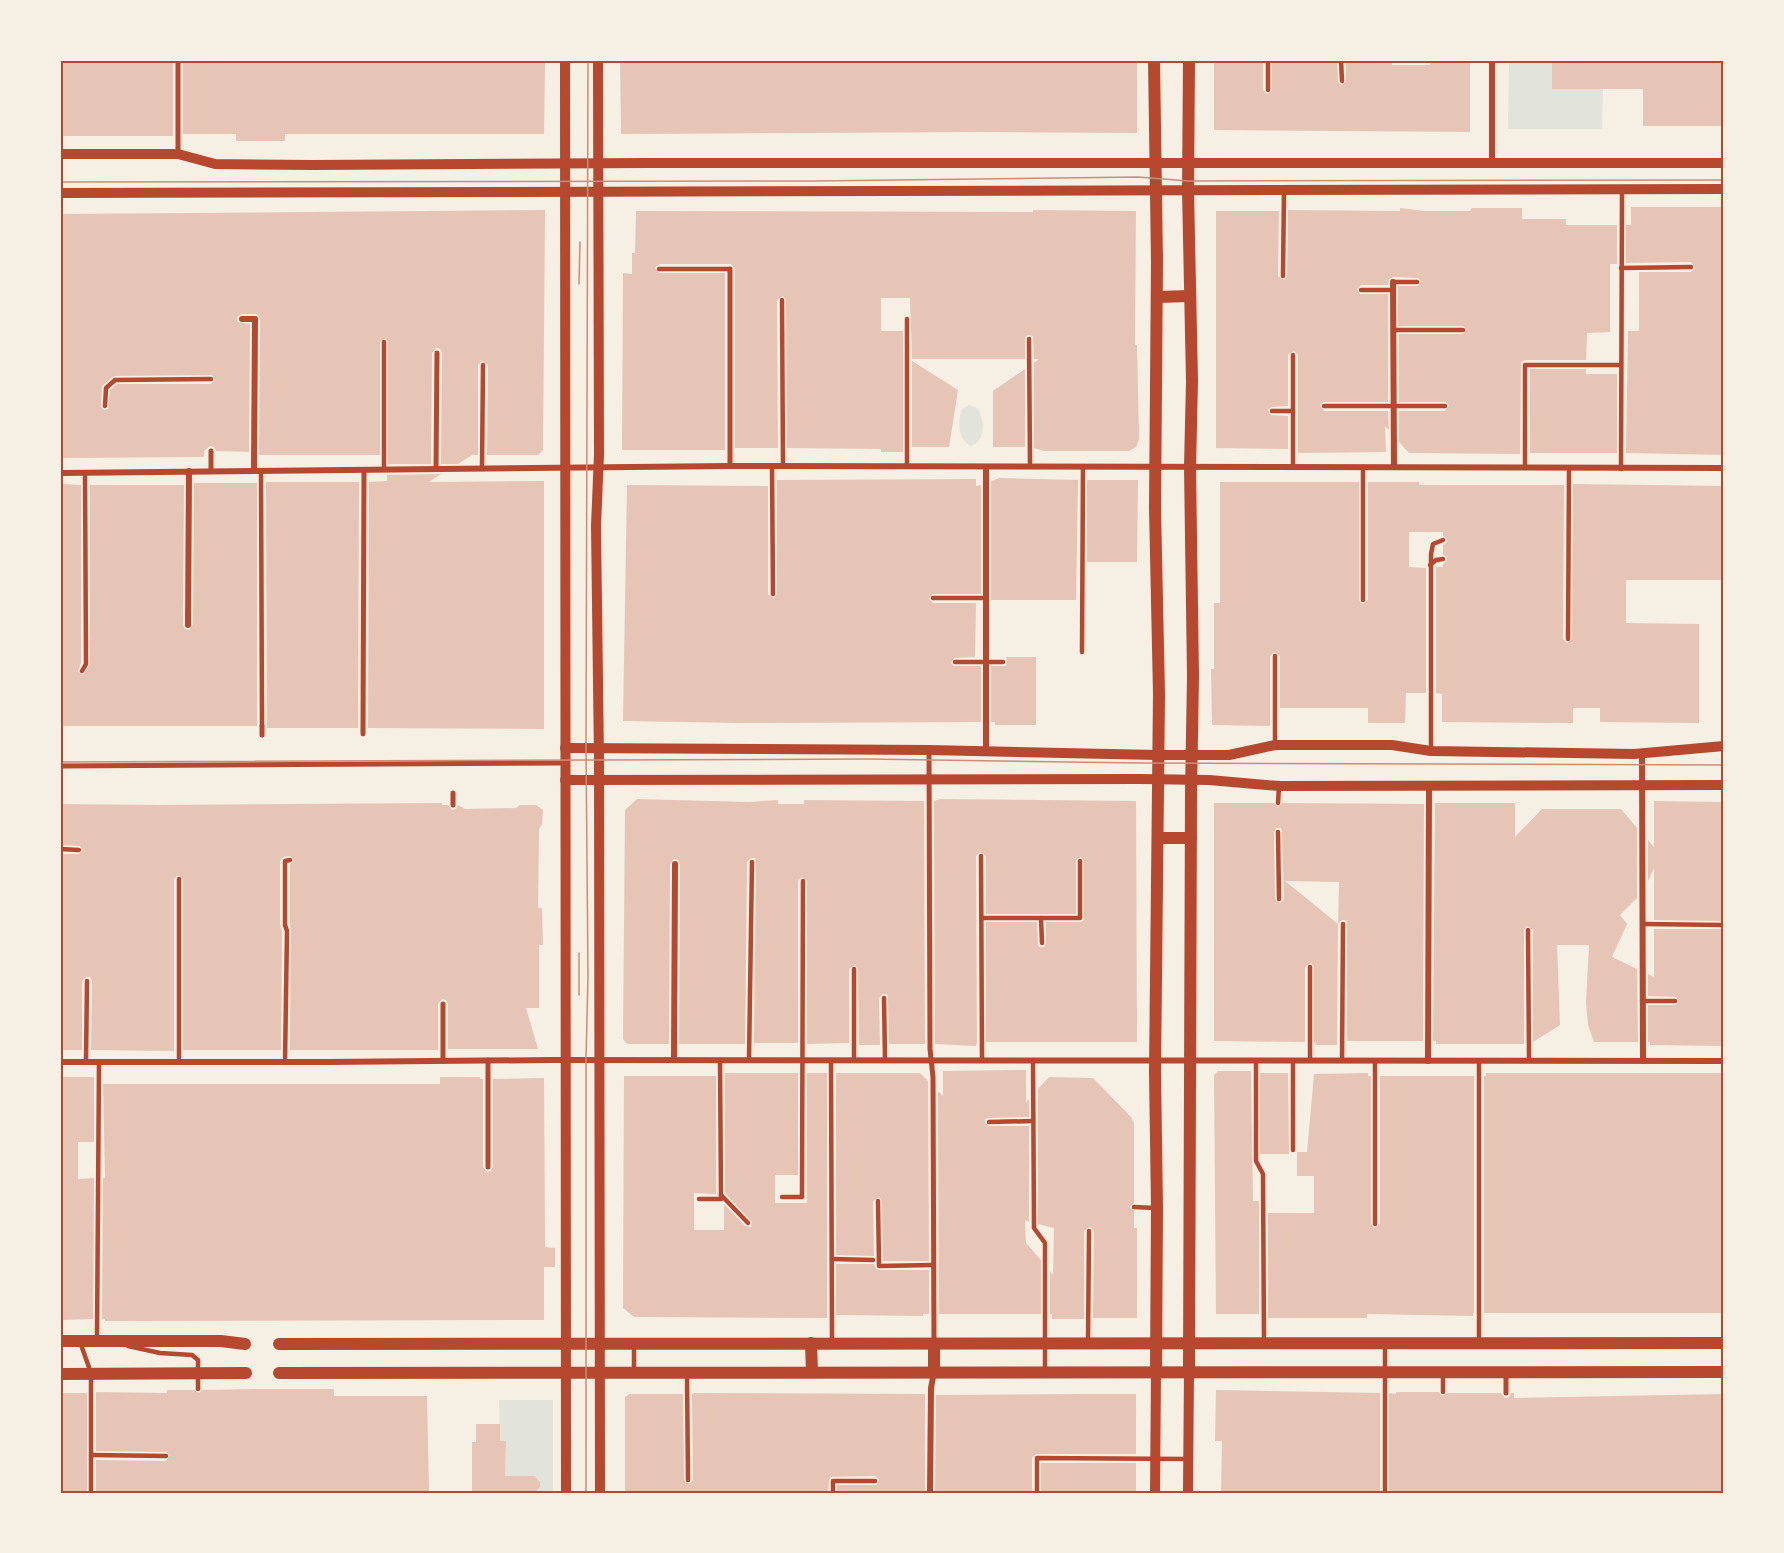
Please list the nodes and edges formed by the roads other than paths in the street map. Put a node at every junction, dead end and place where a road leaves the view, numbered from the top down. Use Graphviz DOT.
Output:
graph roads {
  1 [pos="178,60"];
  2 [pos="565,60"];
  3 [pos="598,60"];
  4 [pos="1154,60"];
  5 [pos="1189,60"];
  6 [pos="1268,60"];
  7 [pos="1341,60"];
  8 [pos="1492,60"];
  9 [pos="1342,81"];
  10 [pos="1268,90"];
  11 [pos="60,154"];
  12 [pos="178,154"];
  13 [pos="1492,163"];
  14 [pos="1724,163"];
  15 [pos="565,164"];
  16 [pos="598,164"];
  17 [pos="1155,164"];
  18 [pos="1188,164"];
  19 [pos="1724,189"];
  20 [pos="1188,190"];
  21 [pos="1284,190"];
  22 [pos="1622,190"];
  23 [pos="565,191"];
  24 [pos="598,191"];
  25 [pos="1156,191"];
  26 [pos="60,193"];
  27 [pos="1691,267"];
  28 [pos="1621,268"];
  29 [pos="659,269"];
  30 [pos="730,269"];
  31 [pos="1283,276"];
  32 [pos="1393,282"];
  33 [pos="1417,282"];
  34 [pos="1360,290"];
  35 [pos="1393,290"];
  36 [pos="1190,296"];
  37 [pos="1157,297"];
  38 [pos="782,300"];
  39 [pos="242,319"];
  40 [pos="907,320"];
  41 [pos="1393,330"];
  42 [pos="1462,330"];
  43 [pos="1029,339"];
  44 [pos="384,342"];
  45 [pos="436,352"];
  46 [pos="1293,355"];
  47 [pos="483,365"];
  48 [pos="1621,365"];
  49 [pos="211,379"];
  50 [pos="105,406"];
  51 [pos="1324,406"];
  52 [pos="1394,406"];
  53 [pos="1445,406"];
  54 [pos="1272,411"];
  55 [pos="1293,411"];
  56 [pos="211,451"];
  57 [pos="730,466"];
  58 [pos="772,466"];
  59 [pos="783,466"];
  60 [pos="907,466"];
  61 [pos="1030,466"];
  62 [pos="1083,466"];
  63 [pos="1155,466"];
  64 [pos="986,467"];
  65 [pos="1190,467"];
  66 [pos="1293,467"];
  67 [pos="1363,467"];
  68 [pos="1394,467"];
  69 [pos="1525,468"];
  70 [pos="1569,468"];
  71 [pos="1621,468"];
  72 [pos="1724,468"];
  73 [pos="482,469"];
  74 [pos="565,469"];
  75 [pos="598,469"];
  76 [pos="211,470"];
  77 [pos="364,470"];
  78 [pos="384,470"];
  79 [pos="436,470"];
  80 [pos="189,471"];
  81 [pos="258,471"];
  82 [pos="60,473"];
  83 [pos="85,473"];
  84 [pos="1443,540"];
  85 [pos="1443,559"];
  86 [pos="1430,565"];
  87 [pos="773,594"];
  88 [pos="933,598"];
  89 [pos="986,598"];
  90 [pos="1363,600"];
  91 [pos="188,625"];
  92 [pos="1568,639"];
  93 [pos="1082,652"];
  94 [pos="1275,656"];
  95 [pos="955,662"];
  96 [pos="986,662"];
  97 [pos="1003,662"];
  98 [pos="82,671"];
  99 [pos="262,726"];
  100 [pos="363,734"];
  101 [pos="262,735"];
  102 [pos="1275,745"];
  103 [pos="1724,746"];
  104 [pos="565,748"];
  105 [pos="599,748"];
  106 [pos="929,750"];
  107 [pos="986,751"];
  108 [pos="1431,751"];
  109 [pos="1642,753"];
  110 [pos="1192,754"];
  111 [pos="1157,755"];
  112 [pos="565,764"];
  113 [pos="60,766"];
  114 [pos="929,778"];
  115 [pos="1157,779"];
  116 [pos="565,780"];
  117 [pos="599,780"];
  118 [pos="1191,780"];
  119 [pos="1643,785"];
  120 [pos="1724,785"];
  121 [pos="1279,786"];
  122 [pos="1429,786"];
  123 [pos="453,793"];
  124 [pos="1278,803"];
  125 [pos="453,805"];
  126 [pos="1278,832"];
  127 [pos="1158,838"];
  128 [pos="1191,838"];
  129 [pos="60,849"];
  130 [pos="79,850"];
  131 [pos="981,856"];
  132 [pos="290,861"];
  133 [pos="1080,861"];
  134 [pos="752,862"];
  135 [pos="675,864"];
  136 [pos="179,879"];
  137 [pos="802,881"];
  138 [pos="1279,899"];
  139 [pos="982,918"];
  140 [pos="1041,918"];
  141 [pos="1343,924"];
  142 [pos="1643,924"];
  143 [pos="1724,925"];
  144 [pos="1528,930"];
  145 [pos="1042,943"];
  146 [pos="1310,967"];
  147 [pos="854,969"];
  148 [pos="87,981"];
  149 [pos="884,998"];
  150 [pos="1642,1001"];
  151 [pos="1675,1001"];
  152 [pos="443,1004"];
  153 [pos="489,1060"];
  154 [pos="566,1060"];
  155 [pos="599,1060"];
  156 [pos="674,1060"];
  157 [pos="720,1060"];
  158 [pos="749,1060"];
  159 [pos="801,1060"];
  160 [pos="831,1060"];
  161 [pos="854,1060"];
  162 [pos="885,1060"];
  163 [pos="932,1060"];
  164 [pos="982,1060"];
  165 [pos="1033,1060"];
  166 [pos="1156,1060"];
  167 [pos="1191,1060"];
  168 [pos="1256,1060"];
  169 [pos="1293,1060"];
  170 [pos="1310,1060"];
  171 [pos="1342,1060"];
  172 [pos="1529,1060"];
  173 [pos="443,1061"];
  174 [pos="1375,1061"];
  175 [pos="1428,1061"];
  176 [pos="1479,1061"];
  177 [pos="1642,1061"];
  178 [pos="1724,1061"];
  179 [pos="60,1062"];
  180 [pos="87,1062"];
  181 [pos="99,1062"];
  182 [pos="179,1062"];
  183 [pos="285,1062"];
  184 [pos="1033,1121"];
  185 [pos="989,1122"];
  186 [pos="1293,1150"];
  187 [pos="488,1167"];
  188 [pos="721,1195"];
  189 [pos="782,1197"];
  190 [pos="699,1199"];
  191 [pos="878,1201"];
  192 [pos="1134,1208"];
  193 [pos="1157,1208"];
  194 [pos="748,1223"];
  195 [pos="1375,1224"];
  196 [pos="1089,1231"];
  197 [pos="832,1259"];
  198 [pos="873,1260"];
  199 [pos="933,1265"];
  200 [pos="60,1341"];
  201 [pos="80,1341"];
  202 [pos="101,1341"];
  203 [pos="1088,1342"];
  204 [pos="1156,1342"];
  205 [pos="1385,1342"];
  206 [pos="1479,1342"];
  207 [pos="566,1343"];
  208 [pos="600,1343"];
  209 [pos="634,1343"];
  210 [pos="811,1343"];
  211 [pos="832,1343"];
  212 [pos="934,1343"];
  213 [pos="1045,1343"];
  214 [pos="1188,1343"];
  215 [pos="1263,1343"];
  216 [pos="1724,1343"];
  217 [pos="245,1344"];
  218 [pos="279,1344"];
  219 [pos="934,1371"];
  220 [pos="1045,1371"];
  221 [pos="1156,1371"];
  222 [pos="1189,1371"];
  223 [pos="1385,1371"];
  224 [pos="1443,1371"];
  225 [pos="1506,1371"];
  226 [pos="566,1372"];
  227 [pos="600,1372"];
  228 [pos="634,1372"];
  229 [pos="687,1372"];
  230 [pos="812,1372"];
  231 [pos="1724,1372"];
  232 [pos="91,1373"];
  233 [pos="197,1373"];
  234 [pos="279,1373"];
  235 [pos="60,1374"];
  236 [pos="246,1374"];
  237 [pos="198,1389"];
  238 [pos="1443,1392"];
  239 [pos="1506,1393"];
  240 [pos="91,1455"];
  241 [pos="166,1456"];
  242 [pos="1155,1459"];
  243 [pos="1188,1459"];
  244 [pos="688,1480"];
  245 [pos="875,1481"];
  246 [pos="91,1493"];
  247 [pos="566,1493"];
  248 [pos="600,1493"];
  249 [pos="833,1493"];
  250 [pos="930,1493"];
  251 [pos="1037,1493"];
  252 [pos="1155,1493"];
  253 [pos="1188,1493"];
  254 [pos="1385,1493"];
  1 -- 12 [label="street"];
  2 -- 15 [label="street"];
  3 -- 16 [label="street"];
  4 -- 17 [label="main road"];
  5 -- 18 [label="main road"];
  6 -- 10 [label="lane"];
  7 -- 9 [label="lane"];
  8 -- 13 [label="street"];
  11 -- 12 [label="street"];
  12 -- 15 [label="street"];
  13 -- 14 [label="street"];
  13 -- 18 [label="street"];
  15 -- 16 [label="street"];
  15 -- 23 [label="street"];
  16 -- 17 [label="street"];
  16 -- 24 [label="street"];
  17 -- 18 [label="street"];
  17 -- 25 [label="main road"];
  18 -- 20 [label="main road"];
  19 -- 22 [label="street"];
  20 -- 21 [label="street"];
  20 -- 25 [label="street"];
  20 -- 36 [label="main road"];
  21 -- 22 [label="street"];
  21 -- 31 [label="lane"];
  22 -- 28 [label="lane"];
  23 -- 24 [label="street"];
  23 -- 26 [label="street"];
  23 -- 74 [label="street"];
  24 -- 25 [label="street"];
  24 -- 75 [label="street"];
  25 -- 37 [label="main road"];
  27 -- 28 [label="lane"];
  28 -- 48 [label="lane"];
  29 -- 30 [label="lane"];
  30 -- 57 [label="street"];
  32 -- 33 [label="lane"];
  32 -- 35 [label="street"];
  34 -- 35 [label="lane"];
  35 -- 41 [label="street"];
  36 -- 37 [label="main road"];
  36 -- 65 [label="main road"];
  37 -- 63 [label="main road"];
  38 -- 59 [label="lane"];
  39 -- 81 [label="street"];
  40 -- 60 [label="lane"];
  41 -- 42 [label="lane"];
  41 -- 52 [label="street"];
  43 -- 61 [label="lane"];
  44 -- 78 [label="lane"];
  45 -- 79 [label="street"];
  46 -- 55 [label="lane"];
  47 -- 73 [label="lane"];
  48 -- 69 [label="lane"];
  48 -- 71 [label="lane"];
  49 -- 50 [label="lane"];
  51 -- 52 [label="lane"];
  52 -- 53 [label="lane"];
  52 -- 68 [label="street"];
  54 -- 55 [label="lane"];
  55 -- 66 [label="lane"];
  56 -- 76 [label="street"];
  57 -- 58 [label="street"];
  57 -- 75 [label="street"];
  58 -- 59 [label="street"];
  58 -- 87 [label="lane"];
  59 -- 60 [label="street"];
  60 -- 64 [label="street"];
  61 -- 62 [label="street"];
  61 -- 64 [label="street"];
  62 -- 63 [label="street"];
  62 -- 93 [label="lane"];
  63 -- 65 [label="street"];
  63 -- 111 [label="main road"];
  64 -- 89 [label="street"];
  65 -- 66 [label="street"];
  65 -- 110 [label="main road"];
  66 -- 67 [label="street"];
  67 -- 68 [label="street"];
  67 -- 90 [label="lane"];
  68 -- 69 [label="street"];
  69 -- 70 [label="street"];
  70 -- 71 [label="street"];
  70 -- 92 [label="lane"];
  71 -- 72 [label="street"];
  73 -- 74 [label="street"];
  73 -- 79 [label="street"];
  74 -- 75 [label="street"];
  74 -- 104 [label="street"];
  75 -- 105 [label="street"];
  76 -- 80 [label="street"];
  76 -- 81 [label="street"];
  77 -- 78 [label="street"];
  77 -- 81 [label="street"];
  77 -- 100 [label="street"];
  78 -- 79 [label="street"];
  80 -- 83 [label="street"];
  80 -- 91 [label="street"];
  81 -- 99 [label="lane"];
  82 -- 83 [label="street"];
  83 -- 98 [label="lane"];
  84 -- 86 [label="lane"];
  85 -- 86 [label="lane"];
  86 -- 108 [label="lane"];
  88 -- 89 [label="lane"];
  89 -- 96 [label="street"];
  94 -- 102 [label="lane"];
  95 -- 96 [label="lane"];
  96 -- 97 [label="lane"];
  96 -- 107 [label="street"];
  99 -- 101 [label="street"];
  102 -- 108 [label="street"];
  102 -- 110 [label="street"];
  103 -- 109 [label="street"];
  104 -- 105 [label="street"];
  104 -- 112 [label="street"];
  105 -- 106 [label="street"];
  105 -- 117 [label="street"];
  106 -- 107 [label="street"];
  106 -- 114 [label="street"];
  107 -- 111 [label="street"];
  108 -- 109 [label="street"];
  109 -- 119 [label="street"];
  110 -- 111 [label="street"];
  110 -- 118 [label="main road"];
  111 -- 115 [label="main road"];
  112 -- 113 [label="street"];
  112 -- 116 [label="street"];
  114 -- 115 [label="street"];
  114 -- 117 [label="street"];
  114 -- 163 [label="street"];
  115 -- 118 [label="street"];
  115 -- 127 [label="main road"];
  116 -- 117 [label="street"];
  116 -- 154 [label="street"];
  117 -- 155 [label="street"];
  118 -- 121 [label="street"];
  118 -- 128 [label="main road"];
  119 -- 120 [label="street"];
  119 -- 122 [label="street"];
  119 -- 142 [label="street"];
  121 -- 122 [label="street"];
  121 -- 124 [label="lane"];
  122 -- 175 [label="street"];
  123 -- 125 [label="street"];
  126 -- 138 [label="lane"];
  127 -- 128 [label="main road"];
  127 -- 166 [label="main road"];
  128 -- 167 [label="main road"];
  129 -- 130 [label="lane"];
  131 -- 139 [label="lane"];
  132 -- 183 [label="lane"];
  133 -- 140 [label="lane"];
  134 -- 158 [label="lane"];
  135 -- 156 [label="street"];
  136 -- 182 [label="lane"];
  137 -- 159 [label="lane"];
  139 -- 140 [label="lane"];
  139 -- 164 [label="lane"];
  140 -- 145 [label="lane"];
  141 -- 171 [label="lane"];
  142 -- 143 [label="lane"];
  142 -- 150 [label="street"];
  144 -- 172 [label="lane"];
  146 -- 170 [label="lane"];
  147 -- 161 [label="lane"];
  148 -- 180 [label="lane"];
  149 -- 162 [label="lane"];
  150 -- 151 [label="lane"];
  150 -- 177 [label="street"];
  152 -- 173 [label="street"];
  153 -- 154 [label="street"];
  153 -- 173 [label="street"];
  153 -- 187 [label="street"];
  154 -- 155 [label="street"];
  154 -- 207 [label="street"];
  155 -- 156 [label="street"];
  155 -- 208 [label="street"];
  156 -- 157 [label="street"];
  157 -- 158 [label="street"];
  157 -- 188 [label="lane"];
  158 -- 159 [label="street"];
  159 -- 160 [label="street"];
  159 -- 189 [label="lane"];
  160 -- 161 [label="street"];
  160 -- 197 [label="lane"];
  161 -- 162 [label="street"];
  162 -- 163 [label="street"];
  163 -- 164 [label="street"];
  163 -- 199 [label="street"];
  164 -- 165 [label="street"];
  165 -- 166 [label="street"];
  165 -- 184 [label="lane"];
  166 -- 167 [label="street"];
  166 -- 193 [label="main road"];
  167 -- 168 [label="street"];
  167 -- 214 [label="main road"];
  168 -- 169 [label="street"];
  168 -- 215 [label="lane"];
  169 -- 170 [label="street"];
  169 -- 186 [label="lane"];
  170 -- 171 [label="street"];
  171 -- 174 [label="street"];
  172 -- 176 [label="street"];
  172 -- 177 [label="street"];
  173 -- 183 [label="street"];
  174 -- 175 [label="street"];
  174 -- 195 [label="lane"];
  175 -- 176 [label="street"];
  176 -- 206 [label="lane"];
  177 -- 178 [label="street"];
  179 -- 180 [label="street"];
  180 -- 181 [label="street"];
  181 -- 182 [label="street"];
  181 -- 202 [label="lane"];
  182 -- 183 [label="street"];
  184 -- 185 [label="lane"];
  184 -- 213 [label="lane"];
  188 -- 190 [label="lane"];
  188 -- 194 [label="lane"];
  191 -- 199 [label="lane"];
  192 -- 193 [label="lane"];
  193 -- 204 [label="main road"];
  196 -- 203 [label="lane"];
  197 -- 198 [label="lane"];
  197 -- 211 [label="lane"];
  199 -- 212 [label="street"];
  200 -- 201 [label="main road"];
  201 -- 202 [label="main road"];
  201 -- 232 [label="lane"];
  202 -- 217 [label="main road"];
  202 -- 233 [label="lane"];
  203 -- 204 [label="main road"];
  203 -- 213 [label="main road"];
  204 -- 214 [label="main road"];
  204 -- 221 [label="main road"];
  205 -- 206 [label="main road"];
  205 -- 215 [label="main road"];
  205 -- 223 [label="lane"];
  206 -- 216 [label="main road"];
  207 -- 208 [label="main road"];
  207 -- 218 [label="main road"];
  207 -- 226 [label="street"];
  208 -- 209 [label="main road"];
  208 -- 227 [label="street"];
  209 -- 210 [label="main road"];
  209 -- 228 [label="lane"];
  210 -- 211 [label="main road"];
  210 -- 230 [label="main road"];
  211 -- 212 [label="main road"];
  212 -- 213 [label="main road"];
  212 -- 219 [label="main road"];
  213 -- 220 [label="lane"];
  214 -- 215 [label="main road"];
  214 -- 222 [label="main road"];
  219 -- 220 [label="main road"];
  219 -- 230 [label="main road"];
  219 -- 250 [label="street"];
  220 -- 221 [label="main road"];
  221 -- 222 [label="main road"];
  221 -- 242 [label="street"];
  222 -- 223 [label="main road"];
  222 -- 243 [label="street"];
  223 -- 224 [label="main road"];
  223 -- 254 [label="lane"];
  224 -- 225 [label="main road"];
  224 -- 238 [label="lane"];
  225 -- 231 [label="main road"];
  225 -- 239 [label="street"];
  226 -- 227 [label="main road"];
  226 -- 234 [label="main road"];
  226 -- 247 [label="street"];
  227 -- 228 [label="main road"];
  227 -- 248 [label="street"];
  228 -- 229 [label="main road"];
  229 -- 230 [label="main road"];
  229 -- 244 [label="lane"];
  232 -- 233 [label="main road"];
  232 -- 235 [label="main road"];
  232 -- 240 [label="lane"];
  233 -- 236 [label="main road"];
  233 -- 237 [label="lane"];
  240 -- 241 [label="lane"];
  240 -- 246 [label="lane"];
  242 -- 243 [label="lane"];
  242 -- 251 [label="lane"];
  242 -- 252 [label="street"];
  243 -- 253 [label="street"];
  245 -- 249 [label="lane"];
}
